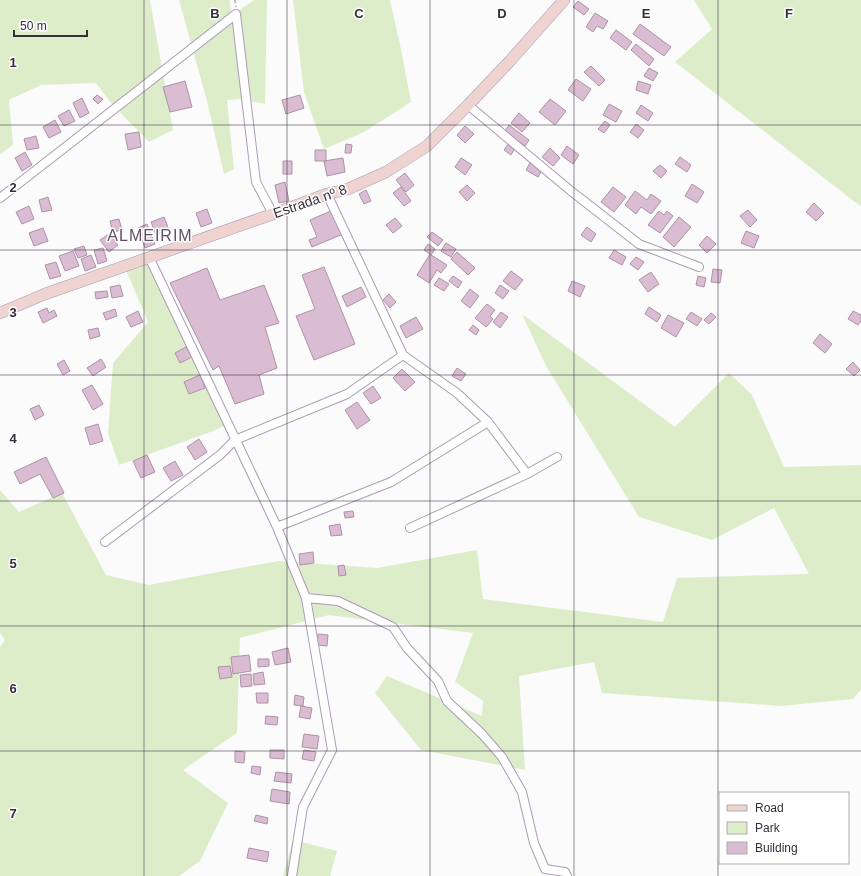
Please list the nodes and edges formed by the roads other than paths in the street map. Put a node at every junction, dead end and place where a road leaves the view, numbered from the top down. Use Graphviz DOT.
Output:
graph roads {
  1 [pos="564,0"];
  2 [pos="468,105"];
  3 [pos="327,194"];
  4 [pos="0,198"];
  5 [pos="273,214"];
  6 [pos="149,257"];
  7 [pos="699,267"];
  8 [pos="0,313"];
  9 [pos="403,354"];
  10 [pos="488,422"];
  11 [pos="236,440"];
  12 [pos="557,457"];
  13 [pos="526,474"];
  14 [pos="276,527"];
  15 [pos="410,528"];
  16 [pos="105,542"];
  17 [pos="306,598"];
  18 [pos="292,876"];
  19 [pos="567,876"];
  1 -- 2 [label="main road, Estrada nº 8"];
  2 -- 3 [label="main road, Estrada nº 8"];
  2 -- 7 [label="street"];
  3 -- 5 [label="main road, Estrada nº 8"];
  3 -- 9 [label="street"];
  4 -- 5 [label="street"];
  5 -- 6 [label="main road, Estrada nº 8"];
  6 -- 8 [label="main road, Estrada nº 8"];
  6 -- 11 [label="street"];
  9 -- 10 [label="street"];
  9 -- 11 [label="street"];
  10 -- 13 [label="street"];
  10 -- 14 [label="street"];
  11 -- 14 [label="street"];
  11 -- 16 [label="street"];
  12 -- 13 [label="street"];
  13 -- 15 [label="street"];
  14 -- 17 [label="street"];
  17 -- 18 [label="street"];
  17 -- 19 [label="street"];
}
